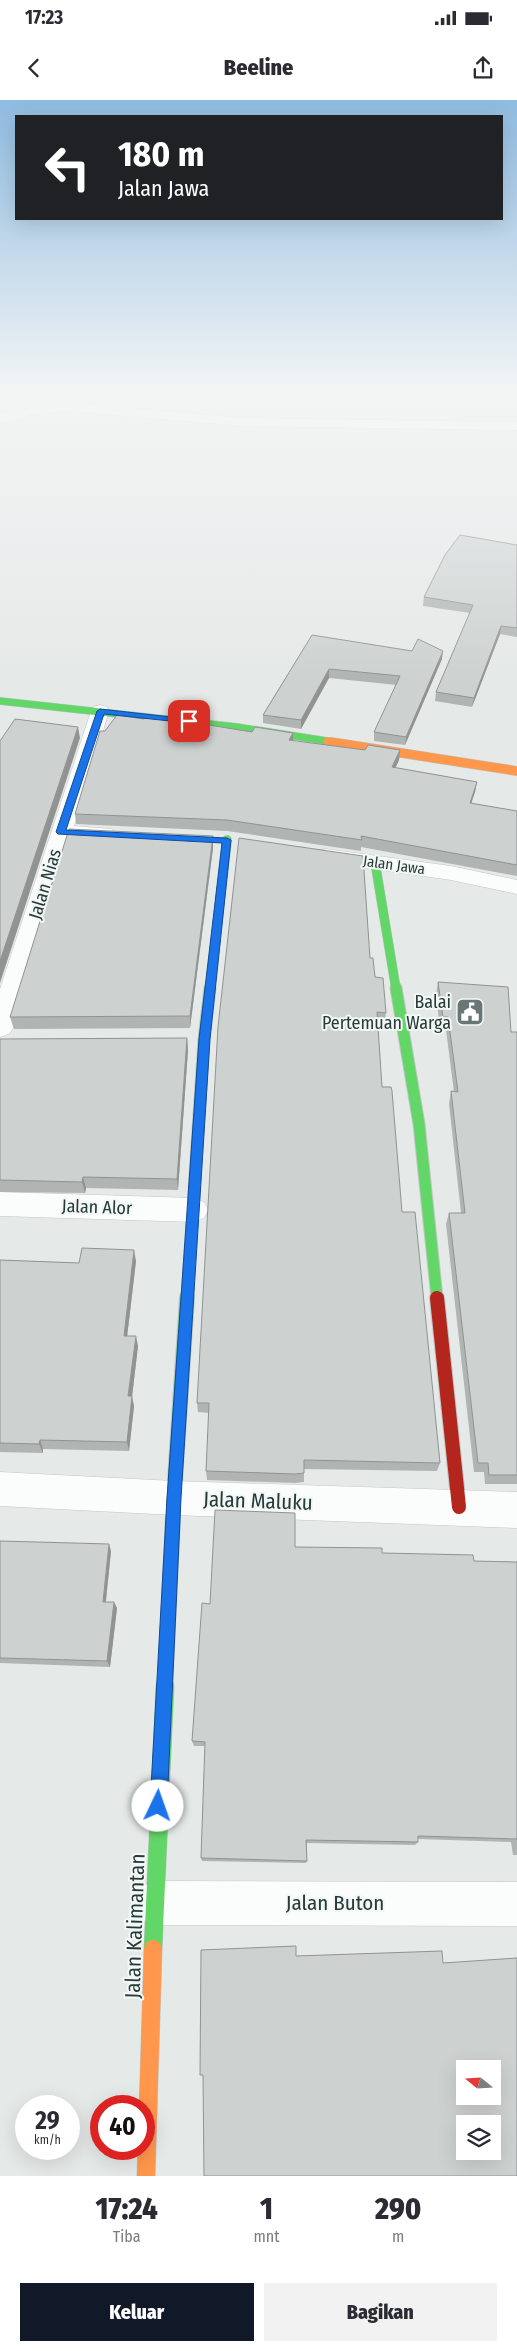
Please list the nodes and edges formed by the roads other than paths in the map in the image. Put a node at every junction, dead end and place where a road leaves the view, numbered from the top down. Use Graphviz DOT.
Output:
graph roads {
  1 [pos="0,701"];
  2 [pos="100,711"];
  3 [pos="517,771"];
  4 [pos="61,832"];
  5 [pos="129,836"];
  6 [pos="226,841"];
  7 [pos="310,854"];
  8 [pos="375,862"];
  9 [pos="517,887"];
  10 [pos="6,1036"];
  11 [pos="204,1039"];
  12 [pos="178,1040"];
  13 [pos="0,1204"];
  14 [pos="194,1210"];
  15 [pos="0,1489"];
  16 [pos="174,1498"];
  17 [pos="460,1507"];
  18 [pos="517,1510"];
  19 [pos="154,1902"];
  20 [pos="517,1904"];
  21 [pos="146,2176"];
  1 -- 2 [label="street"];
  2 -- 3 [label="street"];
  2 -- 4 [label="street, Jalan Nias"];
  4 -- 5 [label="street"];
  4 -- 10 [label="street, Jalan Nias"];
  6 -- 11 [label="street, Jalan Kalimantan"];
  7 -- 8 [label="street, Jalan Jawa"];
  8 -- 9 [label="street, Jalan Jawa"];
  8 -- 17 [label="street"];
  11 -- 12 [label="street"];
  11 -- 14 [label="street, Jalan Kalimantan"];
  13 -- 14 [label="street, Jalan Alor"];
  14 -- 16 [label="street, Jalan Kalimantan"];
  15 -- 16 [label="street, Jalan Maluku"];
  16 -- 17 [label="street, Jalan Maluku"];
  16 -- 19 [label="street, Jalan Kalimantan"];
  17 -- 18 [label="street, Jalan Maluku"];
  19 -- 20 [label="street, Jalan Buton"];
  19 -- 21 [label="street, Jalan Kalimantan"];
}
